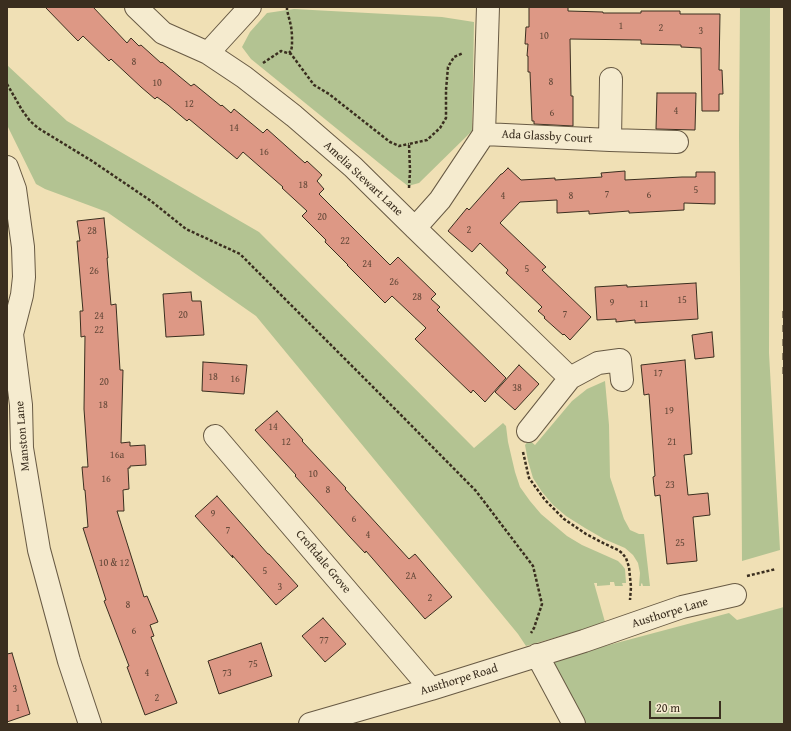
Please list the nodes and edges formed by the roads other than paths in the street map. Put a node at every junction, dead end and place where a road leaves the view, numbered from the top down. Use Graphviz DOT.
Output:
graph roads {
  1 [pos="136,7"];
  2 [pos="250,7"];
  3 [pos="488,7"];
  4 [pos="208,53"];
  5 [pos="611,79"];
  6 [pos="484,134"];
  7 [pos="610,140"];
  8 [pos="677,142"];
  9 [pos="7,167"];
  10 [pos="415,228"];
  11 [pos="9,334"];
  12 [pos="570,378"];
  13 [pos="622,380"];
  14 [pos="528,431"];
  15 [pos="215,436"];
  16 [pos="740,586"];
  17 [pos="606,634"];
  18 [pos="546,653"];
  19 [pos="431,689"];
  20 [pos="90,724"];
  21 [pos="310,724"];
  22 [pos="574,724"];
  1 -- 4 [label="street, Amelia Stewart Lane"];
  2 -- 4 [label="street"];
  3 -- 6 [label="street"];
  4 -- 10 [label="street, Amelia Stewart Lane"];
  5 -- 7 [label="street, Ada Glassby Court"];
  6 -- 7 [label="street, Ada Glassby Court"];
  6 -- 10 [label="street"];
  7 -- 8 [label="street, Ada Glassby Court"];
  9 -- 11 [label="street, Manston Lane"];
  10 -- 12 [label="street, Amelia Stewart Lane"];
  11 -- 20 [label="street, Manston Lane"];
  12 -- 13 [label="street"];
  12 -- 14 [label="street"];
  15 -- 19 [label="street, Croftdale Grove"];
  16 -- 17 [label="street, Austhorpe Lane"];
  17 -- 18 [label="street, Austhorpe Road"];
  18 -- 19 [label="street, Austhorpe Road"];
  18 -- 22 [label="street"];
  19 -- 21 [label="street, Austhorpe Road"];
}
